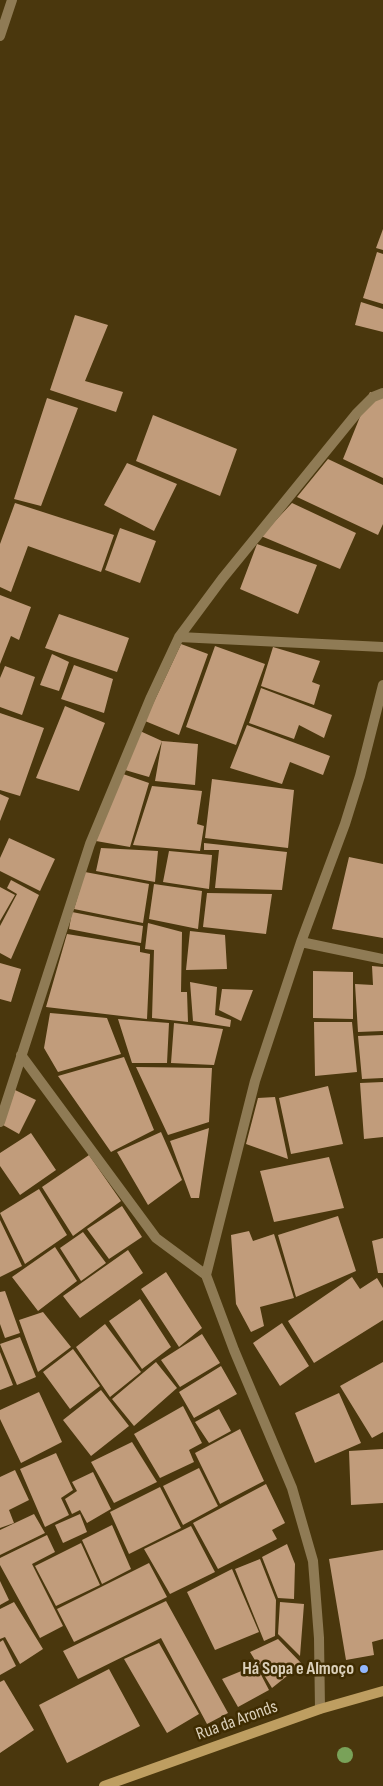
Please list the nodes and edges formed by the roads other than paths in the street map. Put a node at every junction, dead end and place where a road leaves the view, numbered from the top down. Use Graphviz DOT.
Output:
graph roads {
  1 [pos="12,0"];
  2 [pos="0,36"];
  3 [pos="383,394"];
  4 [pos="179,637"];
  5 [pos="383,647"];
  6 [pos="383,685"];
  7 [pos="302,942"];
  8 [pos="383,958"];
  9 [pos="21,1055"];
  10 [pos="0,1122"];
  11 [pos="206,1275"];
  12 [pos="383,1691"];
  13 [pos="320,1709"];
  14 [pos="104,1786"];
  1 -- 2 [label="street"];
  3 -- 4 [label="street"];
  4 -- 5 [label="street"];
  4 -- 9 [label="street"];
  6 -- 7 [label="street"];
  7 -- 8 [label="street"];
  7 -- 11 [label="street"];
  9 -- 10 [label="street"];
  9 -- 11 [label="street"];
  11 -- 13 [label="street"];
  12 -- 13 [label="street, Rua da Aronds"];
  13 -- 14 [label="street, Rua da Aronds"];
}
